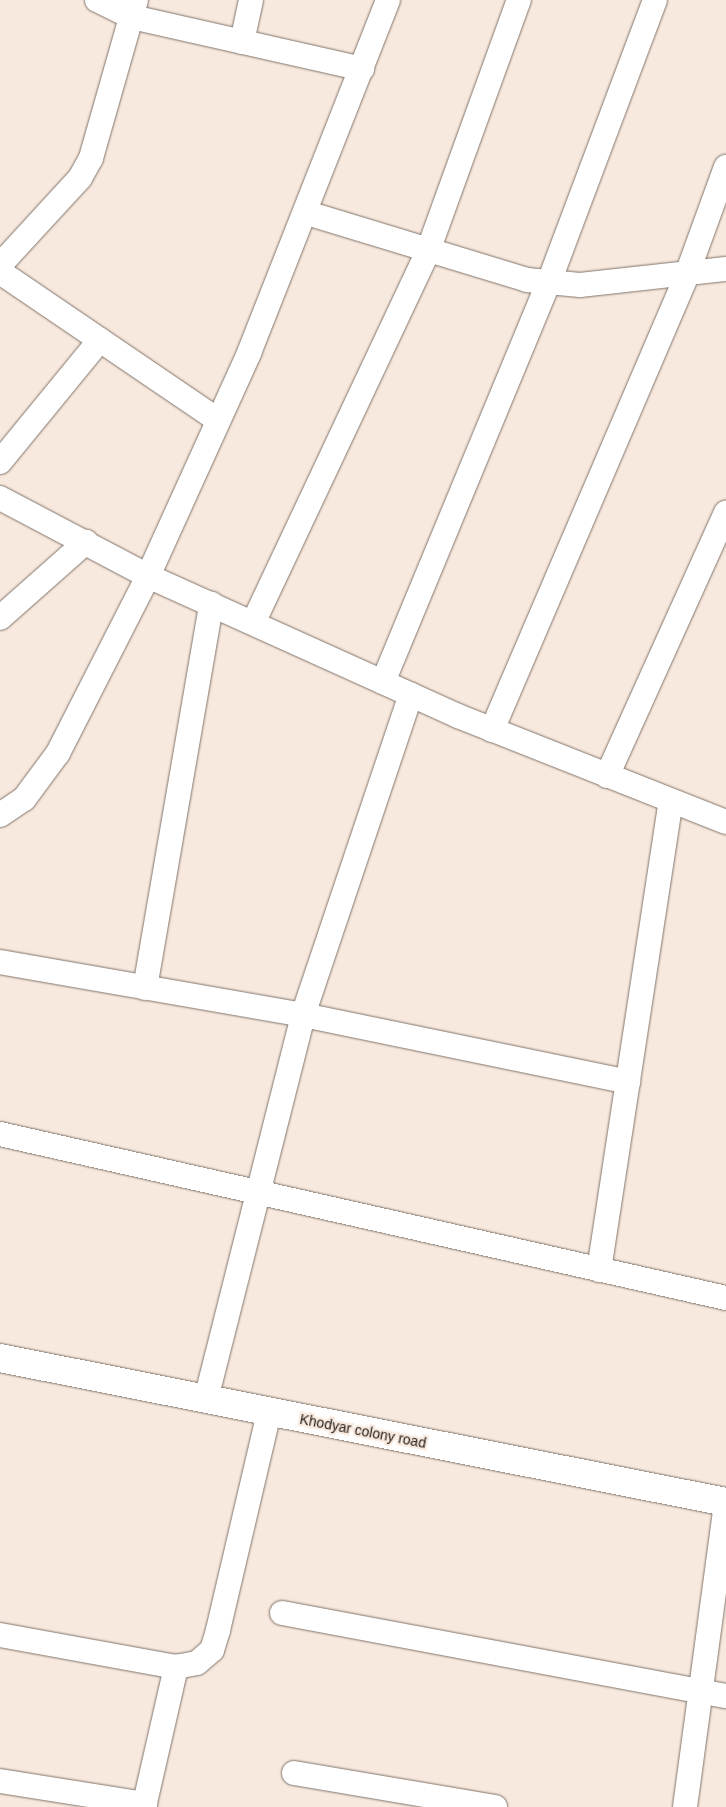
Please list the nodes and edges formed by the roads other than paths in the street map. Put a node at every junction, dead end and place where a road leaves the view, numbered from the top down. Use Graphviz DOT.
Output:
graph roads {
  1 [pos="97,0"];
  2 [pos="251,0"];
  3 [pos="388,0"];
  4 [pos="519,0"];
  5 [pos="655,0"];
  6 [pos="134,8"];
  7 [pos="242,42"];
  8 [pos="362,69"];
  9 [pos="726,167"];
  10 [pos="307,213"];
  11 [pos="428,252"];
  12 [pos="0,265"];
  13 [pos="726,269"];
  14 [pos="0,272"];
  15 [pos="687,274"];
  16 [pos="549,282"];
  17 [pos="100,340"];
  18 [pos="218,420"];
  19 [pos="0,462"];
  20 [pos="0,498"];
  21 [pos="726,513"];
  22 [pos="86,542"];
  23 [pos="148,576"];
  24 [pos="211,604"];
  25 [pos="0,618"];
  26 [pos="254,621"];
  27 [pos="383,682"];
  28 [pos="411,695"];
  29 [pos="492,730"];
  30 [pos="607,776"];
  31 [pos="672,802"];
  32 [pos="0,815"];
  33 [pos="726,822"];
  34 [pos="0,962"];
  35 [pos="145,988"];
  36 [pos="303,1015"];
  37 [pos="628,1082"];
  38 [pos="0,1134"];
  39 [pos="258,1194"];
  40 [pos="599,1270"];
  41 [pos="726,1298"];
  42 [pos="0,1358"];
  43 [pos="206,1399"];
  44 [pos="269,1412"];
  45 [pos="726,1503"];
  46 [pos="282,1613"];
  47 [pos="0,1635"];
  48 [pos="176,1667"];
  49 [pos="702,1691"];
  50 [pos="726,1696"];
  51 [pos="294,1772"];
  52 [pos="0,1781"];
  53 [pos="144,1806"];
  54 [pos="495,1807"];
  55 [pos="685,1807"];
  1 -- 6 [label="street"];
  2 -- 7 [label="street"];
  3 -- 8 [label="street"];
  4 -- 11 [label="street"];
  5 -- 16 [label="street"];
  6 -- 7 [label="street"];
  6 -- 12 [label="street"];
  7 -- 8 [label="street"];
  8 -- 10 [label="street"];
  9 -- 15 [label="street"];
  10 -- 11 [label="street"];
  10 -- 18 [label="street"];
  11 -- 16 [label="street"];
  11 -- 26 [label="street"];
  13 -- 15 [label="street"];
  14 -- 17 [label="street"];
  15 -- 16 [label="street"];
  15 -- 29 [label="street"];
  16 -- 27 [label="street"];
  17 -- 18 [label="street"];
  17 -- 19 [label="street"];
  18 -- 23 [label="street"];
  20 -- 22 [label="street"];
  21 -- 30 [label="street"];
  22 -- 23 [label="street"];
  22 -- 25 [label="street"];
  23 -- 24 [label="street"];
  23 -- 32 [label="street"];
  24 -- 26 [label="street"];
  24 -- 35 [label="street"];
  26 -- 27 [label="street"];
  27 -- 28 [label="street"];
  28 -- 29 [label="street"];
  28 -- 36 [label="street"];
  29 -- 30 [label="street"];
  30 -- 31 [label="street"];
  31 -- 33 [label="street"];
  31 -- 37 [label="street"];
  34 -- 35 [label="street"];
  35 -- 36 [label="street"];
  36 -- 37 [label="street"];
  36 -- 39 [label="street"];
  37 -- 40 [label="street"];
  38 -- 39 [label="street"];
  39 -- 40 [label="street"];
  39 -- 43 [label="street"];
  40 -- 41 [label="street"];
  42 -- 43 [label="street, Khodyar colony road"];
  43 -- 44 [label="street, Khodyar colony road"];
  44 -- 45 [label="street, Khodyar colony road"];
  44 -- 48 [label="street"];
  45 -- 49 [label="street"];
  46 -- 49 [label="street"];
  47 -- 48 [label="street"];
  48 -- 53 [label="street"];
  49 -- 50 [label="street"];
  49 -- 55 [label="street"];
  51 -- 54 [label="street"];
  52 -- 53 [label="street"];
}
